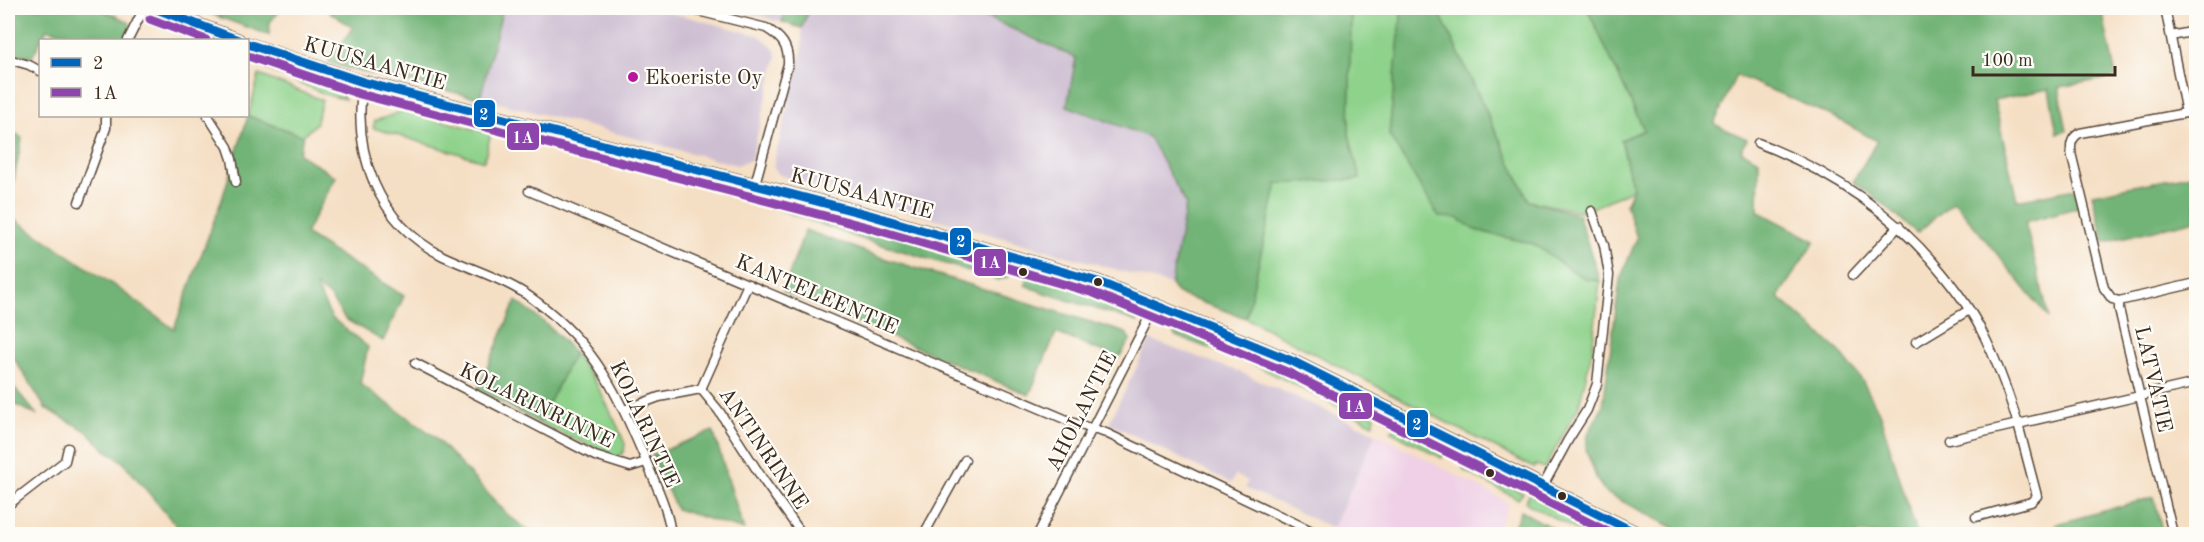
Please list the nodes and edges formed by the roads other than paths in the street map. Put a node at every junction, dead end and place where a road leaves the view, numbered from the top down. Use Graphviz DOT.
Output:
graph roads {
  1 [pos="144,8"];
  2 [pos="154,8"];
  3 [pos="686,8"];
  4 [pos="2165,8"];
  5 [pos="2196,31"];
  6 [pos="203,35"];
  7 [pos="2171,36"];
  8 [pos="128,39"];
  9 [pos="231,39"];
  10 [pos="249,44"];
  11 [pos="8,59"];
  12 [pos="39,70"];
  13 [pos="363,82"];
  14 [pos="2196,111"];
  15 [pos="2186,113"];
  16 [pos="106,117"];
  17 [pos="209,117"];
  18 [pos="1758,143"];
  19 [pos="236,182"];
  20 [pos="755,184"];
  21 [pos="529,191"];
  22 [pos="79,202"];
  23 [pos="1592,211"];
  24 [pos="1899,226"];
  25 [pos="1853,275"];
  26 [pos="2196,282"];
  27 [pos="748,284"];
  28 [pos="2120,301"];
  29 [pos="1156,304"];
  30 [pos="1969,310"];
  31 [pos="1916,342"];
  32 [pos="415,363"];
  33 [pos="2196,383"];
  34 [pos="701,389"];
  35 [pos="2140,397"];
  36 [pos="624,410"];
  37 [pos="2018,424"];
  38 [pos="1092,429"];
  39 [pos="1949,440"];
  40 [pos="68,448"];
  41 [pos="965,460"];
  42 [pos="646,462"];
  43 [pos="1543,486"];
  44 [pos="8,505"];
  45 [pos="1976,517"];
  46 [pos="671,534"];
  47 [pos="802,534"];
  48 [pos="924,534"];
  49 [pos="1038,534"];
  50 [pos="1318,534"];
  51 [pos="1638,534"];
  52 [pos="2173,534"];
  1 -- 8 [label="street"];
  2 -- 6 [label="main road"];
  3 -- 20 [label="street"];
  4 -- 7 [label="street"];
  5 -- 7 [label="street"];
  6 -- 9 [label="main road"];
  7 -- 15 [label="street"];
  10 -- 13 [label="main road, KUUSAANTIE"];
  11 -- 12 [label="street"];
  13 -- 20 [label="main road, KUUSAANTIE"];
  13 -- 36 [label="street, KOLARINTIE"];
  14 -- 15 [label="street"];
  15 -- 28 [label="street"];
  16 -- 22 [label="street"];
  17 -- 19 [label="street"];
  18 -- 24 [label="street"];
  20 -- 29 [label="main road, KUUSAANTIE"];
  21 -- 27 [label="street, KANTELEENTIE"];
  23 -- 43 [label="street"];
  24 -- 25 [label="street"];
  24 -- 30 [label="street"];
  26 -- 28 [label="street"];
  27 -- 34 [label="street"];
  27 -- 38 [label="street, KANTELEENTIE"];
  28 -- 35 [label="street, LATVATIE"];
  29 -- 38 [label="street, AHOLANTIE"];
  29 -- 43 [label="main road, KUUSAANTIE"];
  30 -- 31 [label="street"];
  30 -- 37 [label="street"];
  32 -- 42 [label="street, KOLARINRINNE"];
  33 -- 35 [label="street"];
  34 -- 36 [label="street, ANTINRINNE"];
  34 -- 47 [label="street, ANTINRINNE"];
  35 -- 37 [label="street"];
  35 -- 52 [label="street, LATVATIE"];
  36 -- 42 [label="street, KOLARINTIE"];
  37 -- 39 [label="street"];
  37 -- 45 [label="street"];
  38 -- 49 [label="street, AHOLANTIE"];
  38 -- 50 [label="street, KANTELEENTIE"];
  40 -- 44 [label="street"];
  41 -- 48 [label="street"];
  42 -- 46 [label="street, KOLARINTIE"];
  43 -- 51 [label="main road, KUUSAANTIE"];
}
